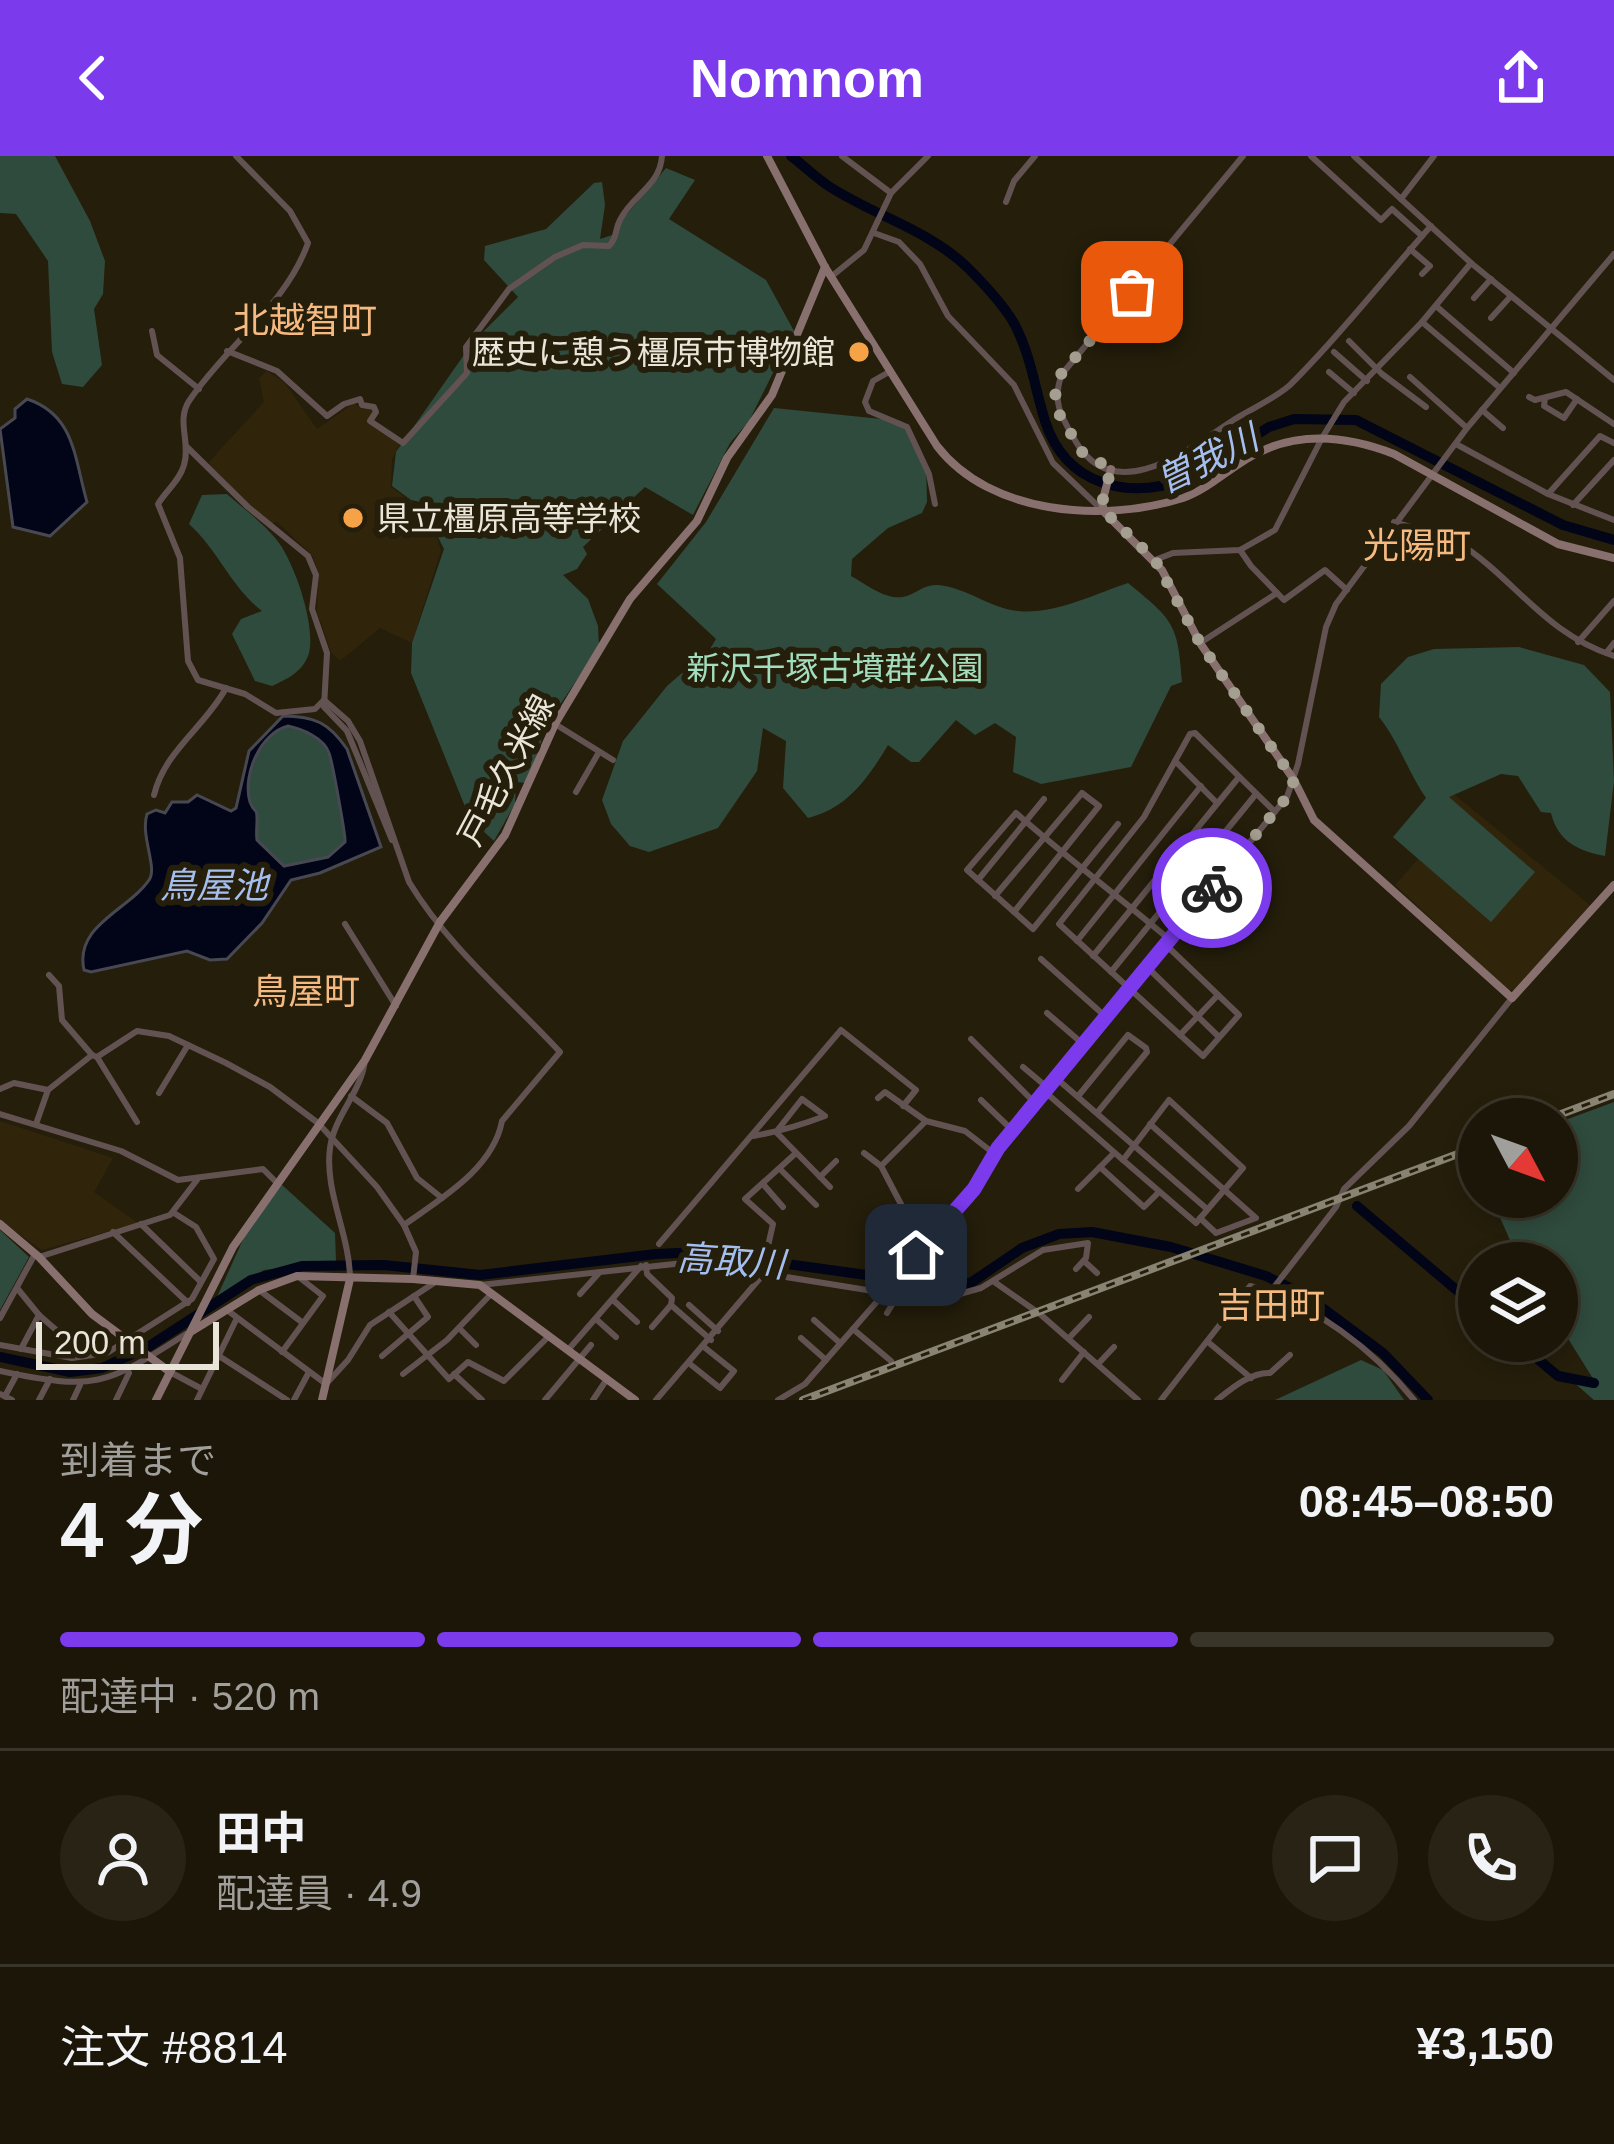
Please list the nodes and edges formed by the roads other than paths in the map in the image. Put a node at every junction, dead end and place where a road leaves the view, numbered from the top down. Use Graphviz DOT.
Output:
graph roads {
  1 [pos="236,156"];
  2 [pos="662,156"];
  3 [pos="767,156"];
  4 [pos="842,156"];
  5 [pos="928,156"];
  6 [pos="1035,156"];
  7 [pos="1243,156"];
  8 [pos="1311,156"];
  9 [pos="1354,156"];
  10 [pos="1434,156"];
  11 [pos="889,196"];
  12 [pos="1401,199"];
  13 [pos="1006,202"];
  14 [pos="1431,226"];
  15 [pos="875,231"];
  16 [pos="1422,236"];
  17 [pos="1410,249"];
  18 [pos="1614,254"];
  19 [pos="1472,263"];
  20 [pos="825,267"];
  21 [pos="1423,274"];
  22 [pos="832,276"];
  23 [pos="1491,280"];
  24 [pos="1511,296"];
  25 [pos="1474,298"];
  26 [pos="1436,305"];
  27 [pos="1491,318"];
  28 [pos="1422,322"];
  29 [pos="1552,329"];
  30 [pos="152,331"];
  31 [pos="1349,341"];
  32 [pos="227,351"];
  33 [pos="1334,352"];
  34 [pos="1380,368"];
  35 [pos="892,370"];
  36 [pos="1329,371"];
  37 [pos="1514,373"];
  38 [pos="1410,377"];
  39 [pos="1614,380"];
  40 [pos="1366,381"];
  41 [pos="1500,388"];
  42 [pos="199,389"];
  43 [pos="1354,393"];
  44 [pos="1529,397"];
  45 [pos="1545,398"];
  46 [pos="1577,398"];
  47 [pos="1426,407"];
  48 [pos="1482,410"];
  49 [pos="1614,424"];
  50 [pos="1468,428"];
  51 [pos="1503,428"];
  52 [pos="1323,435"];
  53 [pos="1613,441"];
  54 [pos="1455,445"];
  55 [pos="187,447"];
  56 [pos="1614,460"];
  57 [pos="1110,471"];
  58 [pos="1433,473"];
  59 [pos="1548,494"];
  60 [pos="935,504"];
  61 [pos="1573,505"];
  62 [pos="1103,508"];
  63 [pos="1612,517"];
  64 [pos="1394,522"];
  65 [pos="1240,550"];
  66 [pos="1614,558"];
  67 [pos="1155,560"];
  68 [pos="1348,590"];
  69 [pos="1277,592"];
  70 [pos="1614,601"];
  71 [pos="1578,642"];
  72 [pos="1200,643"];
  73 [pos="1614,644"];
  74 [pos="1610,654"];
  75 [pos="226,688"];
  76 [pos="324,700"];
  77 [pos="556,724"];
  78 [pos="599,752"];
  79 [pos="614,760"];
  80 [pos="1175,761"];
  81 [pos="1239,777"];
  82 [pos="1294,780"];
  83 [pos="1201,787"];
  84 [pos="576,792"];
  85 [pos="1256,794"];
  86 [pos="154,795"];
  87 [pos="1044,799"];
  88 [pos="1217,802"];
  89 [pos="1274,812"];
  90 [pos="1026,822"];
  91 [pos="1118,824"];
  92 [pos="1044,838"];
  93 [pos="1062,852"];
  94 [pos="1083,869"];
  95 [pos="977,880"];
  96 [pos="1097,880"];
  97 [pos="1614,885"];
  98 [pos="1115,894"];
  99 [pos="995,896"];
  100 [pos="1132,909"];
  101 [pos="1014,912"];
  102 [pos="440,922"];
  103 [pos="345,924"];
  104 [pos="1151,924"];
  105 [pos="1077,941"];
  106 [pos="1168,943"];
  107 [pos="1093,956"];
  108 [pos="1041,959"];
  109 [pos="1148,968"];
  110 [pos="1112,973"];
  111 [pos="49,975"];
  112 [pos="1129,989"];
  113 [pos="1218,995"];
  114 [pos="1512,998"];
  115 [pos="396,1006"];
  116 [pos="1047,1013"];
  117 [pos="1198,1016"];
  118 [pos="1106,1017"];
  119 [pos="1180,1035"];
  120 [pos="1219,1036"];
  121 [pos="971,1040"];
  122 [pos="188,1044"];
  123 [pos="1083,1045"];
  124 [pos="95,1056"];
  125 [pos="365,1060"];
  126 [pos="1023,1067"];
  127 [pos="1056,1078"];
  128 [pos="0,1089"];
  129 [pos="1046,1089"];
  130 [pos="48,1090"];
  131 [pos="159,1093"];
  132 [pos="350,1096"];
  133 [pos="1078,1096"];
  134 [pos="878,1097"];
  135 [pos="981,1100"];
  136 [pos="1035,1103"];
  137 [pos="903,1106"];
  138 [pos="1096,1113"];
  139 [pos="0,1114"];
  140 [pos="137,1121"];
  141 [pos="926,1121"];
  142 [pos="318,1123"];
  143 [pos="36,1124"];
  144 [pos="1150,1124"];
  145 [pos="1012,1130"];
  146 [pos="776,1132"];
  147 [pos="332,1137"];
  148 [pos="750,1137"];
  149 [pos="1134,1145"];
  150 [pos="796,1153"];
  151 [pos="864,1153"];
  152 [pos="994,1153"];
  153 [pos="1114,1153"];
  154 [pos="1123,1160"];
  155 [pos="836,1161"];
  156 [pos="881,1166"];
  157 [pos="1100,1167"];
  158 [pos="780,1168"];
  159 [pos="820,1177"];
  160 [pos="197,1180"];
  161 [pos="276,1182"];
  162 [pos="763,1184"];
  163 [pos="830,1187"];
  164 [pos="1224,1189"];
  165 [pos="1078,1190"];
  166 [pos="1159,1191"];
  167 [pos="442,1198"];
  168 [pos="816,1204"];
  169 [pos="783,1207"];
  170 [pos="1207,1209"];
  171 [pos="174,1213"];
  172 [pos="1200,1218"];
  173 [pos="0,1224"];
  174 [pos="141,1224"];
  175 [pos="404,1225"];
  176 [pos="113,1232"];
  177 [pos="932,1237"];
  178 [pos="659,1244"];
  179 [pos="37,1255"];
  180 [pos="1084,1261"];
  181 [pos="643,1265"];
  182 [pos="1076,1269"];
  183 [pos="602,1270"];
  184 [pos="764,1270"];
  185 [pos="1097,1273"];
  186 [pos="298,1276"];
  187 [pos="350,1276"];
  188 [pos="413,1277"];
  189 [pos="439,1280"];
  190 [pos="993,1281"];
  191 [pos="201,1282"];
  192 [pos="480,1285"];
  193 [pos="17,1288"];
  194 [pos="259,1290"];
  195 [pos="885,1290"];
  196 [pos="1272,1290"];
  197 [pos="491,1294"];
  198 [pos="580,1294"];
  199 [pos="898,1295"];
  200 [pos="414,1296"];
  201 [pos="612,1299"];
  202 [pos="188,1303"];
  203 [pos="671,1305"];
  204 [pos="689,1305"];
  205 [pos="227,1310"];
  206 [pos="389,1312"];
  207 [pos="887,1313"];
  208 [pos="40,1315"];
  209 [pos="1089,1317"];
  210 [pos="0,1318"];
  211 [pos="237,1318"];
  212 [pos="595,1318"];
  213 [pos="814,1320"];
  214 [pos="637,1322"];
  215 [pos="303,1323"];
  216 [pos="652,1327"];
  217 [pos="459,1328"];
  218 [pos="853,1328"];
  219 [pos="192,1329"];
  220 [pos="718,1331"];
  221 [pos="410,1332"];
  222 [pos="548,1337"];
  223 [pos="616,1337"];
  224 [pos="801,1338"];
  225 [pos="1069,1338"];
  226 [pos="711,1340"];
  227 [pos="1207,1342"];
  228 [pos="840,1343"];
  229 [pos="131,1344"];
  230 [pos="0,1345"];
  231 [pos="476,1345"];
  232 [pos="591,1346"];
  233 [pos="704,1347"];
  234 [pos="1114,1347"];
  235 [pos="21,1349"];
  236 [pos="568,1350"];
  237 [pos="282,1352"];
  238 [pos="1084,1352"];
  239 [pos="428,1354"];
  240 [pos="1290,1355"];
  241 [pos="218,1356"];
  242 [pos="382,1356"];
  243 [pos="88,1357"];
  244 [pos="149,1357"];
  245 [pos="580,1359"];
  246 [pos="826,1360"];
  247 [pos="891,1361"];
  248 [pos="689,1364"];
  249 [pos="1098,1364"];
  250 [pos="130,1370"];
  251 [pos="0,1371"];
  252 [pos="170,1372"];
  253 [pos="309,1372"];
  254 [pos="403,1374"];
  255 [pos="454,1374"];
  256 [pos="17,1375"];
  257 [pos="1251,1378"];
  258 [pos="50,1379"];
  259 [pos="607,1379"];
  260 [pos="1062,1380"];
  261 [pos="326,1384"];
  262 [pos="80,1385"];
  263 [pos="200,1394"];
  264 [pos="6,1397"];
  265 [pos="39,1400"];
  266 [pos="73,1400"];
  267 [pos="116,1400"];
  268 [pos="156,1400"];
  269 [pos="211,1400"];
  270 [pos="291,1400"];
  271 [pos="322,1400"];
  272 [pos="482,1400"];
  273 [pos="545,1400"];
  274 [pos="593,1400"];
  275 [pos="635,1400"];
  276 [pos="656,1400"];
  277 [pos="778,1400"];
  278 [pos="1138,1400"];
  279 [pos="1161,1400"];
  280 [pos="1217,1400"];
  281 [pos="1414,1400"];
  1 -- 32 [label="street"];
  2 -- 32 [label="street"];
  3 -- 20 [label="street"];
  4 -- 11 [label="street"];
  5 -- 11 [label="street"];
  6 -- 13 [label="street"];
  7 -- 57 [label="street"];
  8 -- 16 [label="street"];
  9 -- 12 [label="street"];
  10 -- 12 [label="street"];
  11 -- 15 [label="street"];
  12 -- 14 [label="street"];
  14 -- 16 [label="street"];
  14 -- 19 [label="street"];
  15 -- 22 [label="street"];
  15 -- 62 [label="street"];
  16 -- 17 [label="street"];
  17 -- 21 [label="street"];
  17 -- 57 [label="street"];
  18 -- 29 [label="street"];
  19 -- 23 [label="street"];
  19 -- 26 [label="street"];
  20 -- 22 [label="street"];
  20 -- 77 [label="street, 戸毛久米線"];
  22 -- 35 [label="street"];
  23 -- 24 [label="street"];
  23 -- 25 [label="street"];
  24 -- 27 [label="street"];
  24 -- 29 [label="street"];
  26 -- 28 [label="street"];
  26 -- 37 [label="street"];
  28 -- 34 [label="street"];
  28 -- 41 [label="street"];
  29 -- 37 [label="street"];
  29 -- 39 [label="street"];
  30 -- 42 [label="street"];
  31 -- 34 [label="street"];
  32 -- 42 [label="street"];
  33 -- 40 [label="street"];
  34 -- 40 [label="street"];
  34 -- 47 [label="street"];
  35 -- 60 [label="street"];
  35 -- 62 [label="street"];
  36 -- 43 [label="street"];
  37 -- 41 [label="street"];
  38 -- 50 [label="street"];
  40 -- 43 [label="street"];
  41 -- 48 [label="street"];
  42 -- 55 [label="street"];
  43 -- 52 [label="street"];
  44 -- 45 [label="street"];
  45 -- 46 [label="street"];
  45 -- 46 [label="street"];
  46 -- 49 [label="street"];
  48 -- 50 [label="street"];
  48 -- 51 [label="street"];
  50 -- 54 [label="street"];
  52 -- 58 [label="street"];
  52 -- 62 [label="street"];
  52 -- 65 [label="street"];
  53 -- 59 [label="street"];
  54 -- 58 [label="street"];
  54 -- 59 [label="street"];
  55 -- 75 [label="street"];
  55 -- 76 [label="street"];
  56 -- 61 [label="street"];
  57 -- 62 [label="street"];
  58 -- 64 [label="street"];
  58 -- 66 [label="street"];
  59 -- 61 [label="street"];
  61 -- 63 [label="street"];
  62 -- 67 [label="street"];
  64 -- 68 [label="street"];
  64 -- 71 [label="street"];
  65 -- 67 [label="street"];
  65 -- 69 [label="street"];
  67 -- 72 [label="street"];
  68 -- 69 [label="street"];
  68 -- 82 [label="street"];
  69 -- 72 [label="street"];
  70 -- 71 [label="street"];
  71 -- 74 [label="street"];
  72 -- 82 [label="street"];
  73 -- 74 [label="street"];
  75 -- 76 [label="street"];
  75 -- 86 [label="street"];
  76 -- 102 [label="street"];
  77 -- 78 [label="street"];
  77 -- 102 [label="street, 戸毛久米線"];
  78 -- 79 [label="street"];
  78 -- 84 [label="street"];
  80 -- 81 [label="street"];
  80 -- 83 [label="street"];
  80 -- 96 [label="street"];
  81 -- 85 [label="street"];
  81 -- 88 [label="street"];
  82 -- 89 [label="street"];
  82 -- 114 [label="street"];
  83 -- 88 [label="street"];
  83 -- 98 [label="street"];
  85 -- 89 [label="street"];
  85 -- 104 [label="street"];
  87 -- 90 [label="street"];
  88 -- 100 [label="street"];
  89 -- 106 [label="street"];
  90 -- 92 [label="street"];
  90 -- 95 [label="street"];
  90 -- 95 [label="street"];
  91 -- 94 [label="street"];
  92 -- 93 [label="street"];
  92 -- 93 [label="street"];
  92 -- 99 [label="street"];
  93 -- 94 [label="street"];
  93 -- 101 [label="street"];
  94 -- 96 [label="street"];
  94 -- 101 [label="street"];
  95 -- 99 [label="street"];
  96 -- 98 [label="street"];
  96 -- 105 [label="street"];
  97 -- 114 [label="street"];
  98 -- 100 [label="street"];
  98 -- 105 [label="street"];
  99 -- 101 [label="street"];
  100 -- 104 [label="street"];
  100 -- 107 [label="street"];
  102 -- 115 [label="street, 戸毛久米線"];
  102 -- 167 [label="street"];
  103 -- 115 [label="street"];
  104 -- 106 [label="street"];
  104 -- 110 [label="street"];
  105 -- 107 [label="street"];
  106 -- 109 [label="street"];
  106 -- 113 [label="street"];
  107 -- 110 [label="street"];
  108 -- 118 [label="street"];
  109 -- 112 [label="street"];
  109 -- 117 [label="street"];
  110 -- 112 [label="street"];
  111 -- 124 [label="street"];
  112 -- 118 [label="street"];
  112 -- 119 [label="street"];
  113 -- 117 [label="street"];
  113 -- 120 [label="street"];
  114 -- 196 [label="street"];
  115 -- 125 [label="street, 戸毛久米線"];
  116 -- 123 [label="street"];
  117 -- 119 [label="street"];
  117 -- 120 [label="street"];
  118 -- 123 [label="street"];
  119 -- 120 [label="street"];
  121 -- 136 [label="street"];
  122 -- 124 [label="street"];
  122 -- 131 [label="street"];
  122 -- 142 [label="street"];
  123 -- 127 [label="street"];
  124 -- 130 [label="street"];
  124 -- 140 [label="street"];
  125 -- 132 [label="street"];
  125 -- 142 [label="street, 戸毛久米線"];
  126 -- 129 [label="street"];
  127 -- 129 [label="street"];
  127 -- 133 [label="street"];
  128 -- 130 [label="street"];
  129 -- 136 [label="street"];
  129 -- 153 [label="street"];
  130 -- 143 [label="street"];
  132 -- 147 [label="street"];
  132 -- 167 [label="street"];
  133 -- 138 [label="street"];
  133 -- 138 [label="street"];
  134 -- 137 [label="street"];
  135 -- 145 [label="street"];
  136 -- 145 [label="street"];
  137 -- 141 [label="street"];
  137 -- 148 [label="street"];
  138 -- 149 [label="street"];
  139 -- 143 [label="street"];
  141 -- 152 [label="street"];
  141 -- 156 [label="street"];
  142 -- 147 [label="street"];
  142 -- 161 [label="street, 戸毛久米線"];
  143 -- 160 [label="street"];
  144 -- 149 [label="street"];
  144 -- 164 [label="street"];
  144 -- 164 [label="street"];
  145 -- 152 [label="street"];
  146 -- 146 [label="street"];
  146 -- 148 [label="street"];
  146 -- 150 [label="street"];
  147 -- 175 [label="street"];
  147 -- 187 [label="street"];
  148 -- 178 [label="street"];
  149 -- 154 [label="street"];
  149 -- 170 [label="street"];
  150 -- 158 [label="street"];
  150 -- 159 [label="street"];
  151 -- 156 [label="street"];
  152 -- 177 [label="street"];
  153 -- 154 [label="street"];
  153 -- 157 [label="street"];
  154 -- 166 [label="street"];
  155 -- 159 [label="street"];
  156 -- 177 [label="street"];
  157 -- 165 [label="street"];
  157 -- 166 [label="street"];
  158 -- 162 [label="street"];
  158 -- 168 [label="street"];
  159 -- 163 [label="street"];
  160 -- 161 [label="street"];
  160 -- 171 [label="street"];
  161 -- 219 [label="street, 戸毛久米線"];
  162 -- 169 [label="street"];
  162 -- 184 [label="street"];
  164 -- 170 [label="street"];
  164 -- 172 [label="street"];
  166 -- 172 [label="street"];
  167 -- 175 [label="street"];
  170 -- 172 [label="street"];
  171 -- 174 [label="street"];
  171 -- 191 [label="street"];
  173 -- 179 [label="street"];
  174 -- 176 [label="street"];
  174 -- 191 [label="street"];
  175 -- 188 [label="street"];
  176 -- 179 [label="street"];
  176 -- 202 [label="street"];
  177 -- 195 [label="street"];
  179 -- 193 [label="street"];
  179 -- 229 [label="street"];
  180 -- 182 [label="street"];
  180 -- 185 [label="street"];
  180 -- 190 [label="street"];
  181 -- 183 [label="street"];
  181 -- 184 [label="street"];
  181 -- 201 [label="street"];
  181 -- 203 [label="street"];
  183 -- 192 [label="street"];
  183 -- 198 [label="street"];
  184 -- 195 [label="street"];
  184 -- 220 [label="street"];
  186 -- 187 [label="street"];
  186 -- 194 [label="street"];
  186 -- 215 [label="street"];
  187 -- 188 [label="street"];
  187 -- 261 [label="street"];
  188 -- 189 [label="street"];
  189 -- 192 [label="street"];
  189 -- 200 [label="street"];
  190 -- 199 [label="street"];
  190 -- 225 [label="street"];
  191 -- 202 [label="street"];
  192 -- 197 [label="street"];
  193 -- 208 [label="street"];
  193 -- 210 [label="street"];
  194 -- 205 [label="street"];
  194 -- 215 [label="street"];
  195 -- 199 [label="street"];
  195 -- 218 [label="street"];
  196 -- 227 [label="street"];
  196 -- 281 [label="street"];
  197 -- 217 [label="street"];
  197 -- 222 [label="street"];
  199 -- 207 [label="street"];
  200 -- 206 [label="street"];
  200 -- 221 [label="street"];
  201 -- 212 [label="street"];
  201 -- 214 [label="street"];
  202 -- 229 [label="street"];
  203 -- 216 [label="street"];
  203 -- 226 [label="street"];
  204 -- 220 [label="street"];
  205 -- 211 [label="street"];
  205 -- 219 [label="street"];
  206 -- 221 [label="street"];
  206 -- 261 [label="street"];
  208 -- 235 [label="street"];
  208 -- 243 [label="street"];
  209 -- 225 [label="street"];
  211 -- 237 [label="street"];
  211 -- 241 [label="street"];
  212 -- 223 [label="street"];
  212 -- 236 [label="street"];
  213 -- 228 [label="street"];
  215 -- 237 [label="street"];
  217 -- 231 [label="street"];
  217 -- 239 [label="street"];
  218 -- 228 [label="street"];
  218 -- 247 [label="street"];
  219 -- 244 [label="street"];
  219 -- 252 [label="street, 戸毛久米線"];
  220 -- 226 [label="street"];
  221 -- 239 [label="street"];
  221 -- 242 [label="street"];
  222 -- 236 [label="street"];
  222 -- 255 [label="street"];
  224 -- 246 [label="street"];
  225 -- 238 [label="street"];
  226 -- 233 [label="street"];
  227 -- 257 [label="street"];
  227 -- 279 [label="street"];
  228 -- 246 [label="street"];
  229 -- 243 [label="street"];
  229 -- 244 [label="street"];
  230 -- 235 [label="street"];
  232 -- 245 [label="street"];
  233 -- 248 [label="street"];
  233 -- 248 [label="street"];
  234 -- 249 [label="street"];
  235 -- 243 [label="street"];
  236 -- 245 [label="street"];
  237 -- 253 [label="street"];
  238 -- 249 [label="street"];
  238 -- 260 [label="street"];
  239 -- 254 [label="street"];
  239 -- 255 [label="street"];
  240 -- 257 [label="street"];
  241 -- 263 [label="street"];
  241 -- 270 [label="street"];
  244 -- 250 [label="street"];
  244 -- 252 [label="street"];
  245 -- 259 [label="street"];
  245 -- 273 [label="street"];
  246 -- 277 [label="street"];
  248 -- 276 [label="street"];
  249 -- 278 [label="street"];
  250 -- 262 [label="street"];
  250 -- 267 [label="street"];
  251 -- 256 [label="street"];
  252 -- 263 [label="street"];
  252 -- 268 [label="street, 戸毛久米線"];
  253 -- 261 [label="street"];
  253 -- 270 [label="street"];
  255 -- 272 [label="street"];
  256 -- 258 [label="street"];
  256 -- 264 [label="street"];
  257 -- 280 [label="street"];
  258 -- 262 [label="street"];
  258 -- 265 [label="street"];
  259 -- 274 [label="street"];
  259 -- 275 [label="street"];
  261 -- 271 [label="street"];
  262 -- 266 [label="street"];
  263 -- 269 [label="street"];
}
